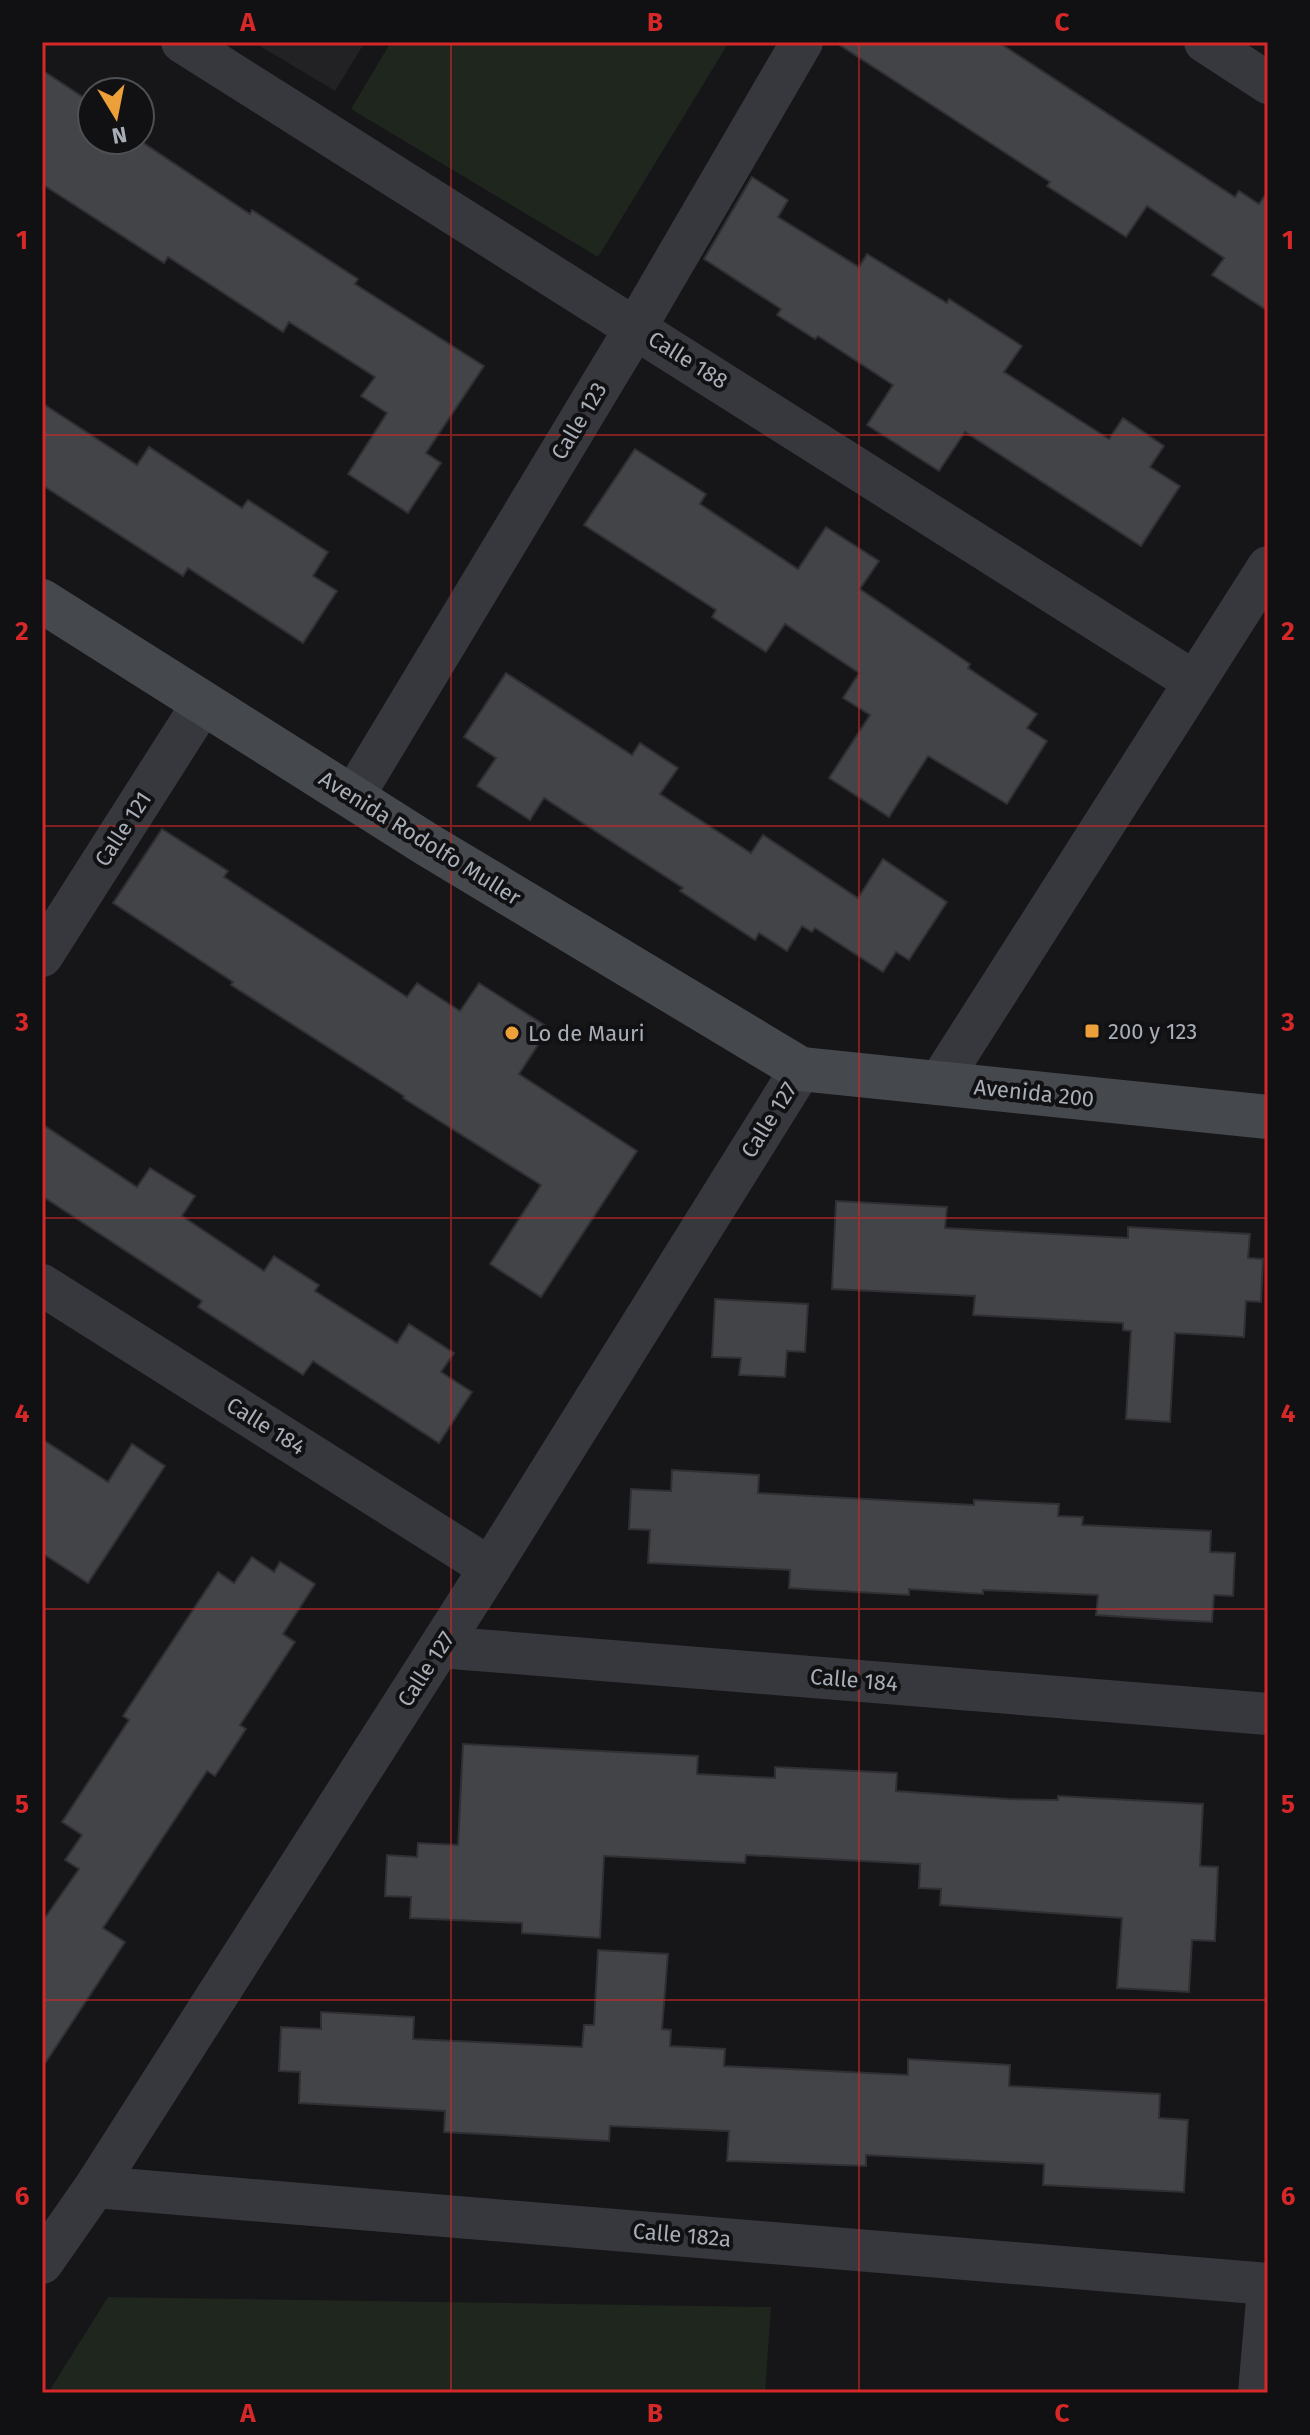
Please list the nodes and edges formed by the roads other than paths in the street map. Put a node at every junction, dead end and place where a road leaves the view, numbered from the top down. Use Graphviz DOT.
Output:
graph roads {
  1 [pos="182,42"];
  2 [pos="802,42"];
  3 [pos="1205,42"];
  4 [pos="1268,83"];
  5 [pos="636,327"];
  6 [pos="1268,567"];
  7 [pos="42,601"];
  8 [pos="1193,681"];
  9 [pos="203,703"];
  10 [pos="353,797"];
  11 [pos="42,956"];
  12 [pos="801,1069"];
  13 [pos="939,1083"];
  14 [pos="1268,1117"];
  15 [pos="42,1285"];
  16 [pos="490,1568"];
  17 [pos="440,1647"];
  18 [pos="1268,1714"];
  19 [pos="95,2187"];
  20 [pos="42,2263"];
  21 [pos="1268,2286"];
  22 [pos="1259,2393"];
  1 -- 5 [label="street, Calle 188"];
  2 -- 5 [label="street, Calle 123"];
  3 -- 4 [label="street"];
  5 -- 8 [label="street, Calle 188"];
  5 -- 10 [label="street, Calle 123"];
  6 -- 8 [label="street"];
  7 -- 9 [label="main road, Avenida Rodolfo Muller"];
  8 -- 13 [label="street"];
  9 -- 10 [label="main road, Avenida Rodolfo Muller"];
  9 -- 11 [label="street, Calle 121"];
  10 -- 12 [label="main road, Avenida Rodolfo Muller"];
  12 -- 13 [label="main road, Avenida 200"];
  12 -- 16 [label="street, Calle 127"];
  13 -- 14 [label="main road, Avenida 200"];
  15 -- 16 [label="street, Calle 184"];
  16 -- 17 [label="street, Calle 127"];
  17 -- 18 [label="street, Calle 184"];
  17 -- 19 [label="street, Calle 127"];
  19 -- 20 [label="street, Calle 127"];
  19 -- 21 [label="street, Calle 182a"];
  21 -- 22 [label="street"];
}
